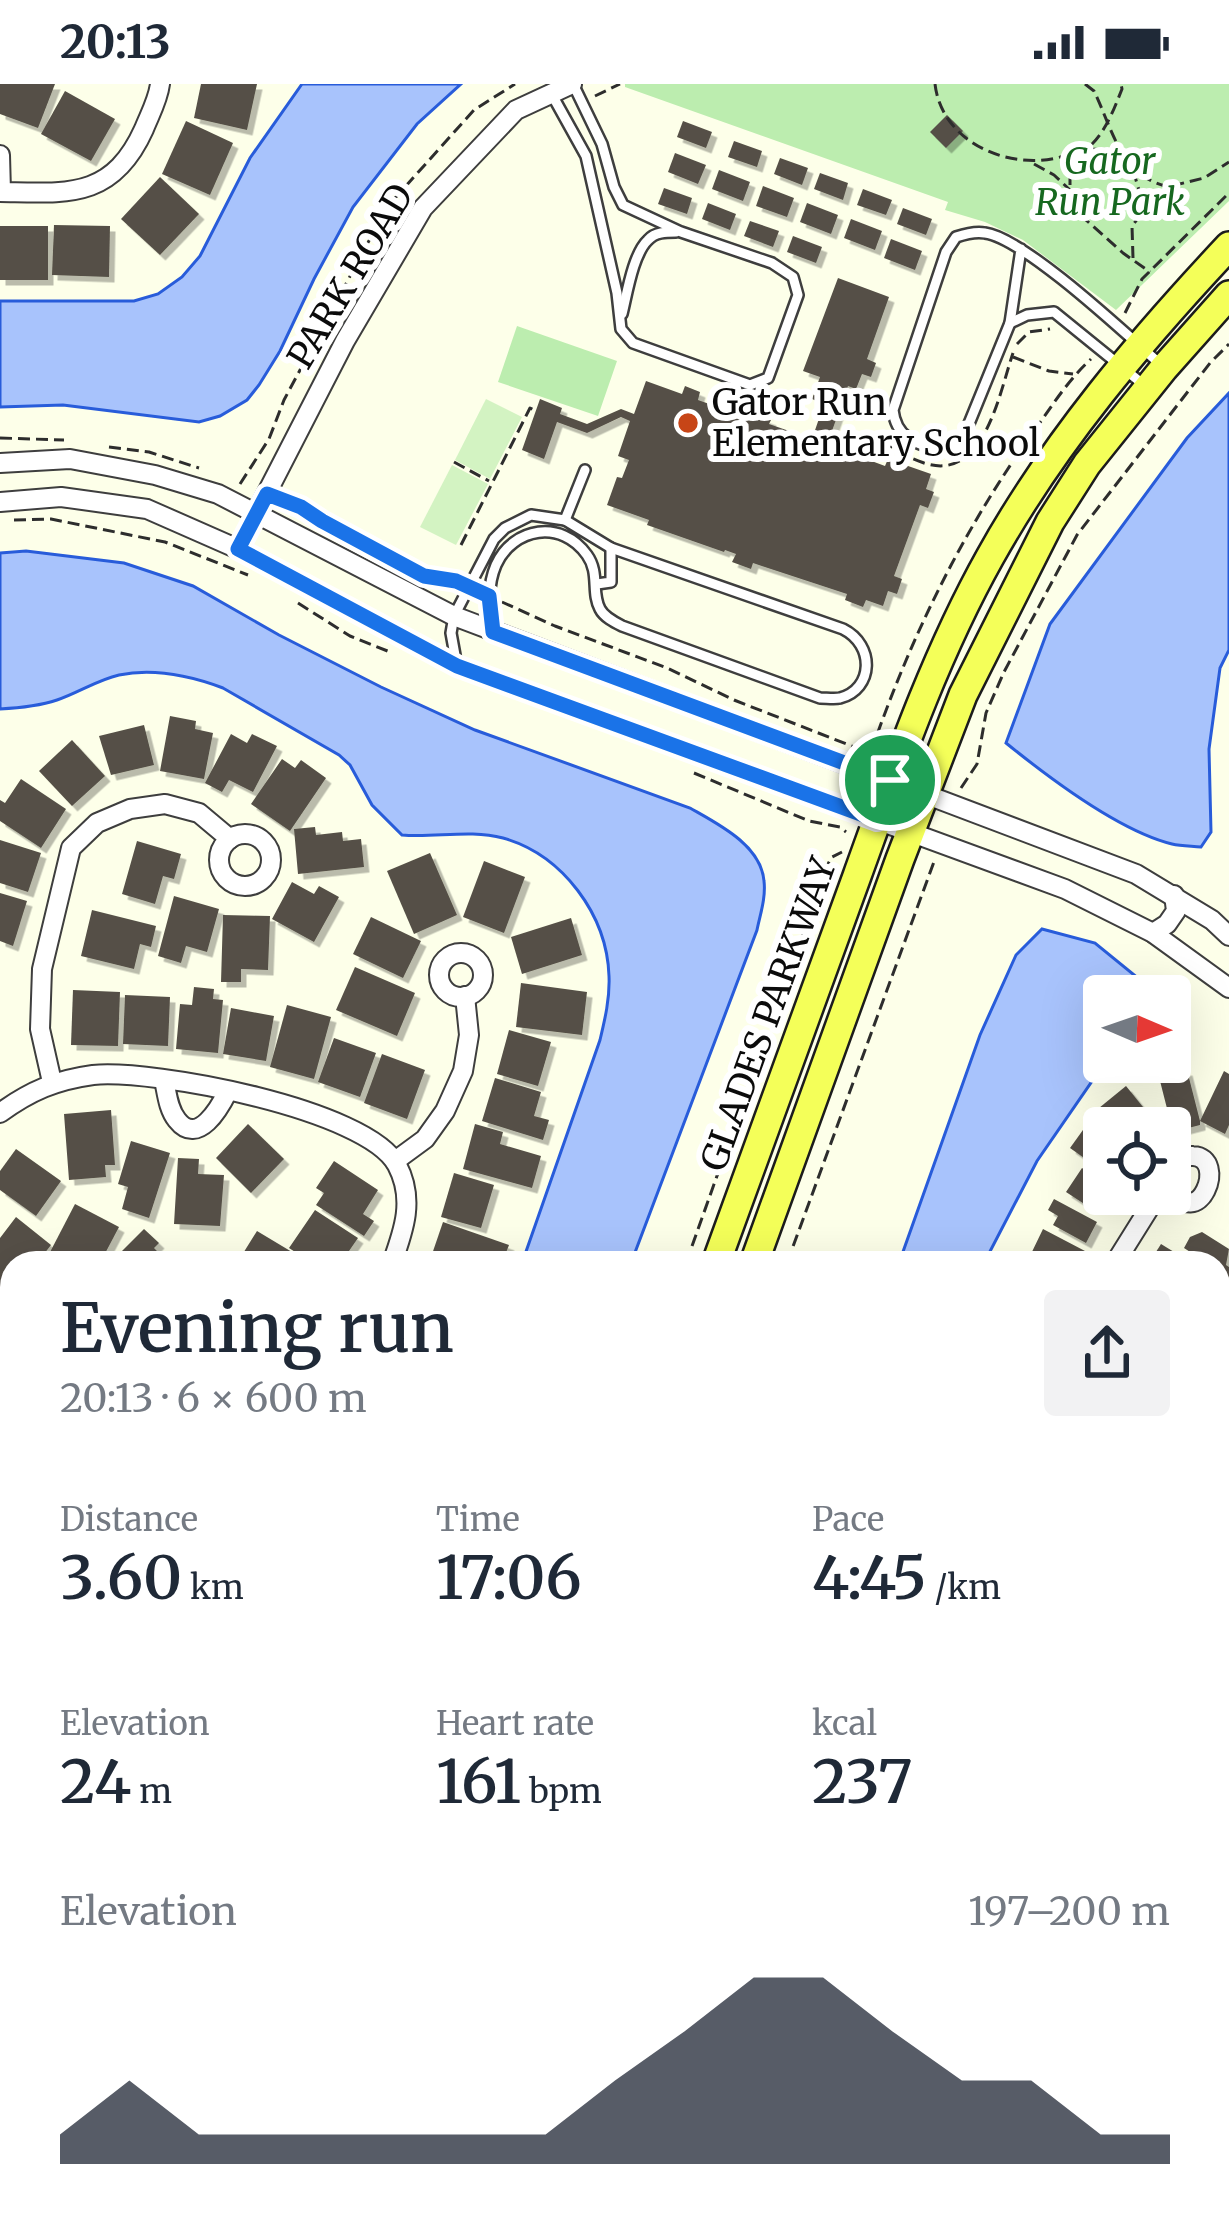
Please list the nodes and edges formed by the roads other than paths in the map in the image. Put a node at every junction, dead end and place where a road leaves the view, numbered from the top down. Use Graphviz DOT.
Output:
graph roads {
  1 [pos="160,84"];
  2 [pos="572,84"];
  3 [pos="551,93"];
  4 [pos="0,155"];
  5 [pos="1,192"];
  6 [pos="681,232"];
  7 [pos="1229,245"];
  8 [pos="1021,249"];
  9 [pos="1229,295"];
  10 [pos="620,319"];
  11 [pos="1010,323"];
  12 [pos="1131,356"];
  13 [pos="1156,378"];
  14 [pos="0,463"];
  15 [pos="585,470"];
  16 [pos="0,502"];
  17 [pos="257,514"];
  18 [pos="565,520"];
  19 [pos="611,548"];
  20 [pos="238,549"];
  21 [pos="597,584"];
  22 [pos="454,616"];
  23 [pos="493,632"];
  24 [pos="457,666"];
  25 [pos="890,780"];
  26 [pos="926,793"];
  27 [pos="877,820"];
  28 [pos="910,833"];
  29 [pos="230,839"];
  30 [pos="1174,895"];
  31 [pos="1153,933"];
  32 [pos="1229,936"];
  33 [pos="1227,982"];
  34 [pos="465,996"];
  35 [pos="164,1080"];
  36 [pos="52,1082"];
  37 [pos="228,1090"];
  38 [pos="0,1113"];
  39 [pos="1191,1156"];
  40 [pos="395,1161"];
  41 [pos="1191,1201"];
  42 [pos="1145,1215"];
  43 [pos="396,1251"];
  44 [pos="720,1251"];
  45 [pos="758,1251"];
  46 [pos="1122,1251"];
  1 -- 5 [label="street"];
  2 -- 3 [label="street, PARK ROAD"];
  2 -- 6 [label="lane"];
  3 -- 10 [label="lane"];
  3 -- 17 [label="street, PARK ROAD"];
  4 -- 5 [label="street"];
  6 -- 10 [label="lane"];
  6 -- 10 [label="lane"];
  7 -- 12 [label="main road, GLADES PARKWAY"];
  8 -- 11 [label="lane"];
  8 -- 11 [label="lane"];
  8 -- 12 [label="lane"];
  9 -- 13 [label="main road, GLADES PARKWAY"];
  11 -- 12 [label="lane"];
  12 -- 13 [label="lane"];
  12 -- 13 [label="lane"];
  12 -- 25 [label="main road, GLADES PARKWAY"];
  13 -- 26 [label="main road, GLADES PARKWAY"];
  14 -- 17 [label="street"];
  15 -- 18 [label="lane"];
  16 -- 20 [label="street"];
  17 -- 20 [label="street, PARK ROAD"];
  17 -- 22 [label="street"];
  18 -- 19 [label="lane"];
  18 -- 22 [label="lane"];
  19 -- 21 [label="lane"];
  19 -- 21 [label="lane"];
  20 -- 24 [label="street"];
  21 -- 23 [label="lane"];
  22 -- 23 [label="street"];
  22 -- 24 [label="lane"];
  23 -- 25 [label="street"];
  24 -- 27 [label="street"];
  25 -- 26 [label="street"];
  25 -- 27 [label="main road, GLADES PARKWAY"];
  26 -- 28 [label="main road, GLADES PARKWAY"];
  26 -- 30 [label="street"];
  27 -- 28 [label="street"];
  27 -- 44 [label="main road, GLADES PARKWAY"];
  28 -- 31 [label="street"];
  28 -- 45 [label="main road, GLADES PARKWAY"];
  29 -- 36 [label="street"];
  30 -- 31 [label="street"];
  30 -- 32 [label="street"];
  31 -- 33 [label="street"];
  34 -- 40 [label="street"];
  35 -- 36 [label="street"];
  35 -- 37 [label="street"];
  35 -- 37 [label="street"];
  36 -- 38 [label="street"];
  37 -- 40 [label="street"];
  39 -- 41 [label="street"];
  40 -- 43 [label="street"];
  42 -- 46 [label="street"];
}
